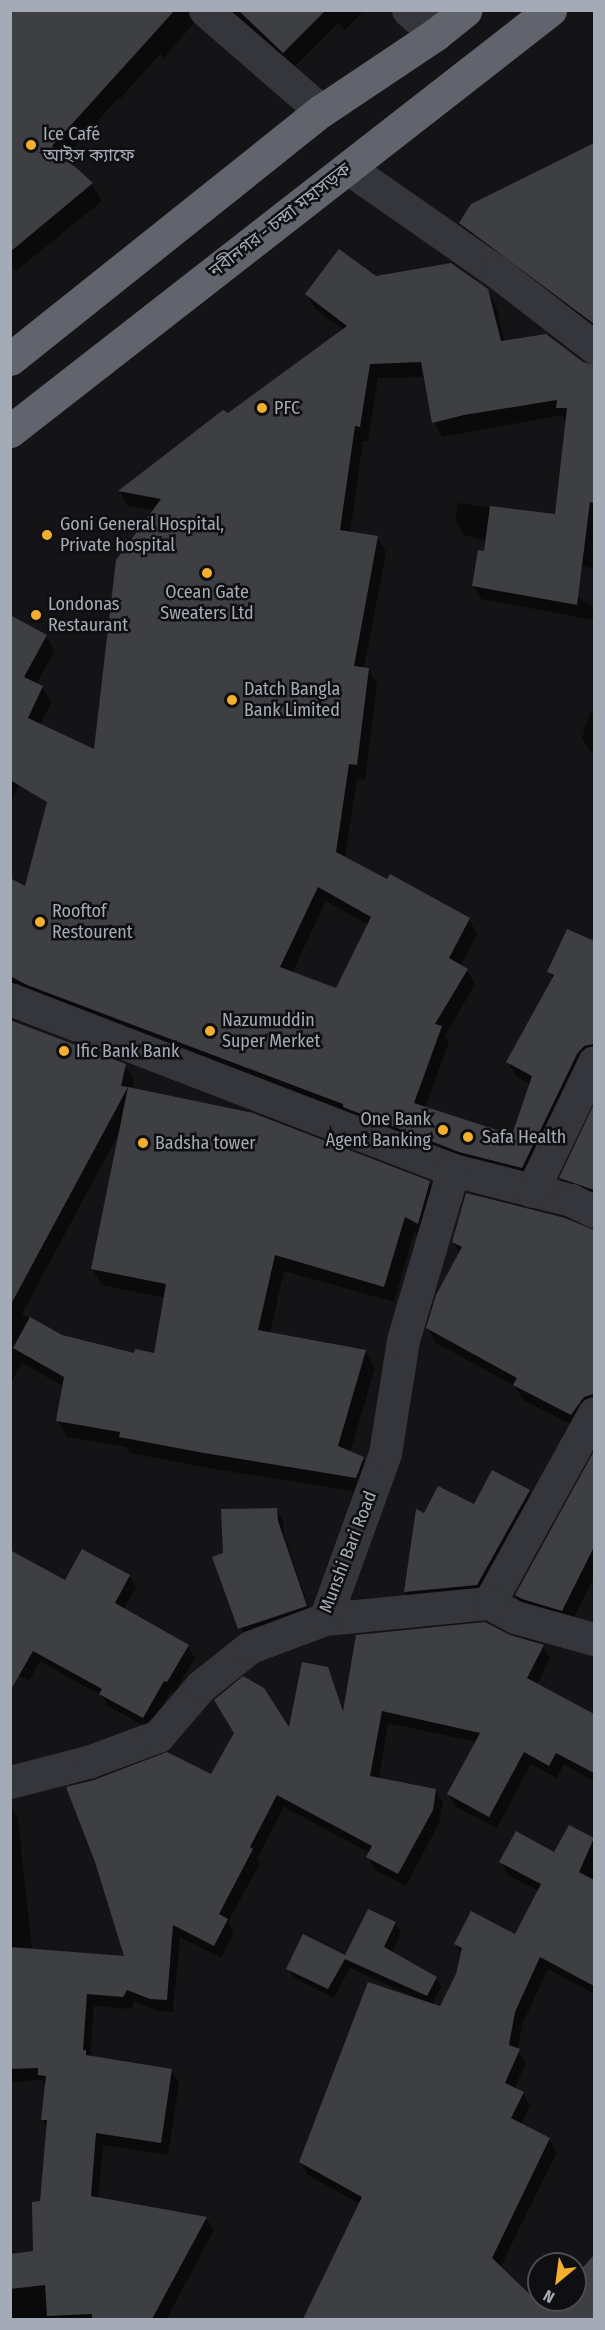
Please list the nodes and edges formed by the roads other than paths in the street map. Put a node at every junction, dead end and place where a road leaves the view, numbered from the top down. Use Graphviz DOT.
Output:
graph roads {
  1 [pos="205,10"];
  2 [pos="408,10"];
  3 [pos="465,10"];
  4 [pos="550,10"];
  5 [pos="436,34"];
  6 [pos="321,111"];
  7 [pos="348,168"];
  8 [pos="594,347"];
  9 [pos="10,359"];
  10 [pos="10,430"];
  11 [pos="10,999"];
  12 [pos="594,1062"];
  13 [pos="453,1170"];
  14 [pos="532,1191"];
  15 [pos="594,1211"];
  16 [pos="594,1413"];
  17 [pos="489,1603"];
  18 [pos="325,1619"];
  19 [pos="594,1639"];
  20 [pos="10,1782"];
  1 -- 6 [label="street"];
  2 -- 5 [label="street"];
  3 -- 5 [label="highway"];
  4 -- 7 [label="highway, নবীনগর - চন্দ্রা মহাসড়ক"];
  5 -- 6 [label="highway"];
  6 -- 9 [label="highway"];
  7 -- 8 [label="street"];
  7 -- 10 [label="highway, নবীনগর - চন্দ্রা মহাসড়ক"];
  11 -- 13 [label="street"];
  12 -- 14 [label="street"];
  13 -- 14 [label="street"];
  13 -- 18 [label="street, Munshi Bari Road"];
  14 -- 15 [label="street"];
  16 -- 17 [label="street"];
  17 -- 18 [label="street"];
  17 -- 19 [label="street"];
  18 -- 20 [label="street, Munshi Bari Road"];
}
